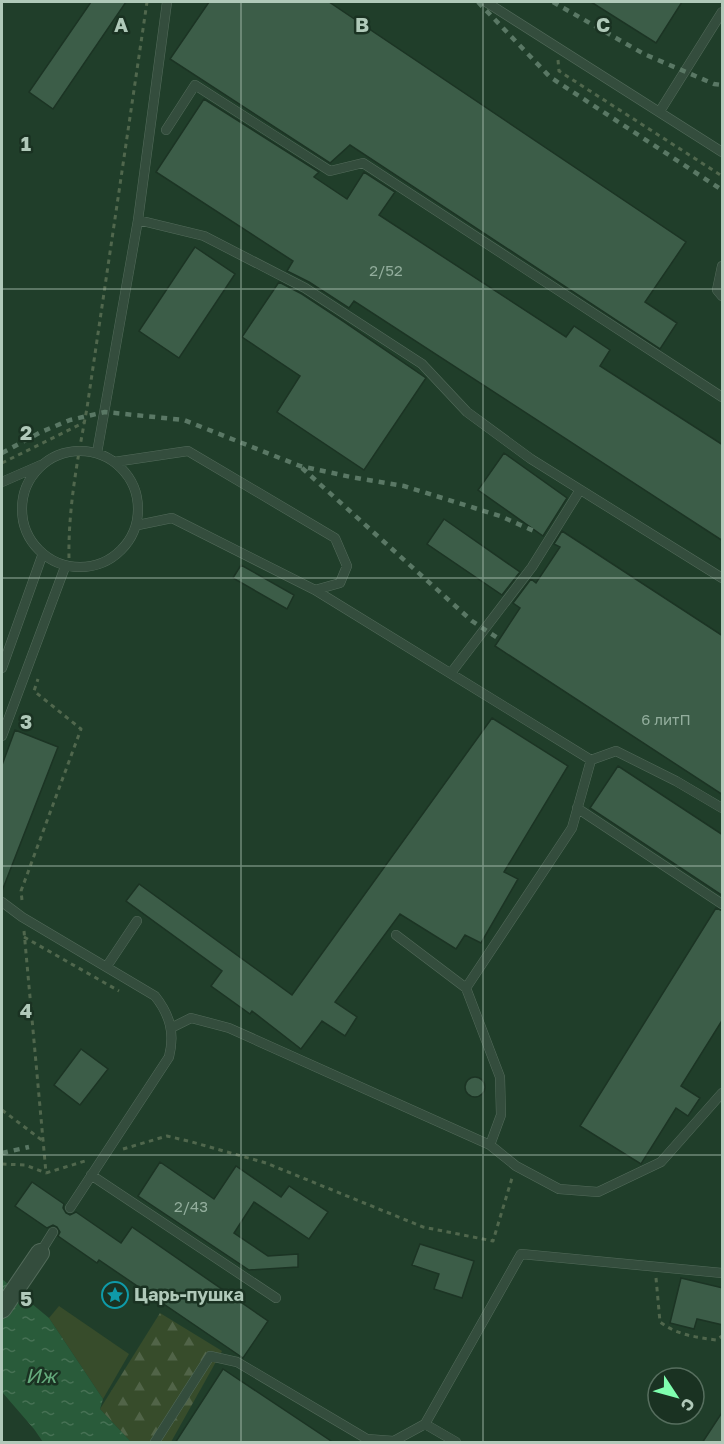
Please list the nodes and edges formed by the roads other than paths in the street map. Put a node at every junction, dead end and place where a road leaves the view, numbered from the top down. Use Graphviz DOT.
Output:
graph roads {
  1 [pos="167,2"];
  2 [pos="486,2"];
  3 [pos="723,12"];
  4 [pos="660,111"];
  5 [pos="166,130"];
  6 [pos="723,152"];
  7 [pos="138,220"];
  8 [pos="723,266"];
  9 [pos="723,296"];
  10 [pos="723,397"];
  11 [pos="97,453"];
  12 [pos="114,462"];
  13 [pos="41,465"];
  14 [pos="2,482"];
  15 [pos="580,490"];
  16 [pos="138,525"];
  17 [pos="42,556"];
  18 [pos="67,567"];
  19 [pos="723,578"];
  20 [pos="315,590"];
  21 [pos="2,668"];
  22 [pos="451,673"];
  23 [pos="2,736"];
  24 [pos="591,760"];
  25 [pos="577,808"];
  26 [pos="723,808"];
  27 [pos="2,902"];
  28 [pos="723,904"];
  29 [pos="137,921"];
  30 [pos="396,935"];
  31 [pos="106,966"];
  32 [pos="466,988"];
  33 [pos="171,1028"];
  34 [pos="723,1093"];
  35 [pos="490,1145"];
  36 [pos="91,1175"];
  37 [pos="70,1208"];
  38 [pos="53,1233"];
  39 [pos="40,1253"];
  40 [pos="723,1273"];
  41 [pos="276,1298"];
  42 [pos="2,1310"];
  43 [pos="426,1424"];
  44 [pos="412,1431"];
  45 [pos="155,1443"];
  46 [pos="405,1443"];
  47 [pos="456,1443"];
  1 -- 7 [label="lane"];
  2 -- 4 [label="lane"];
  3 -- 4 [label="lane"];
  4 -- 6 [label="lane"];
  5 -- 10 [label="lane"];
  7 -- 11 [label="lane"];
  7 -- 15 [label="lane"];
  8 -- 9 [label="lane"];
  11 -- 12 [label="lane"];
  11 -- 13 [label="lane"];
  12 -- 16 [label="lane"];
  12 -- 20 [label="lane"];
  13 -- 14 [label="lane"];
  13 -- 17 [label="lane"];
  15 -- 19 [label="lane"];
  15 -- 22 [label="lane"];
  16 -- 18 [label="lane"];
  16 -- 20 [label="lane"];
  17 -- 18 [label="lane"];
  17 -- 21 [label="lane"];
  18 -- 23 [label="lane"];
  20 -- 22 [label="lane"];
  22 -- 24 [label="lane"];
  24 -- 25 [label="lane"];
  24 -- 26 [label="lane"];
  25 -- 28 [label="lane"];
  25 -- 32 [label="lane"];
  27 -- 31 [label="lane"];
  29 -- 31 [label="lane"];
  30 -- 32 [label="lane"];
  31 -- 33 [label="lane"];
  32 -- 35 [label="lane"];
  33 -- 35 [label="lane"];
  33 -- 36 [label="lane"];
  34 -- 35 [label="lane"];
  36 -- 37 [label="lane"];
  36 -- 41 [label="lane"];
  38 -- 39 [label="lane"];
  39 -- 42 [label="street"];
  40 -- 43 [label="lane"];
  43 -- 44 [label="lane"];
  43 -- 47 [label="lane"];
  44 -- 45 [label="lane"];
  44 -- 46 [label="lane"];
}
